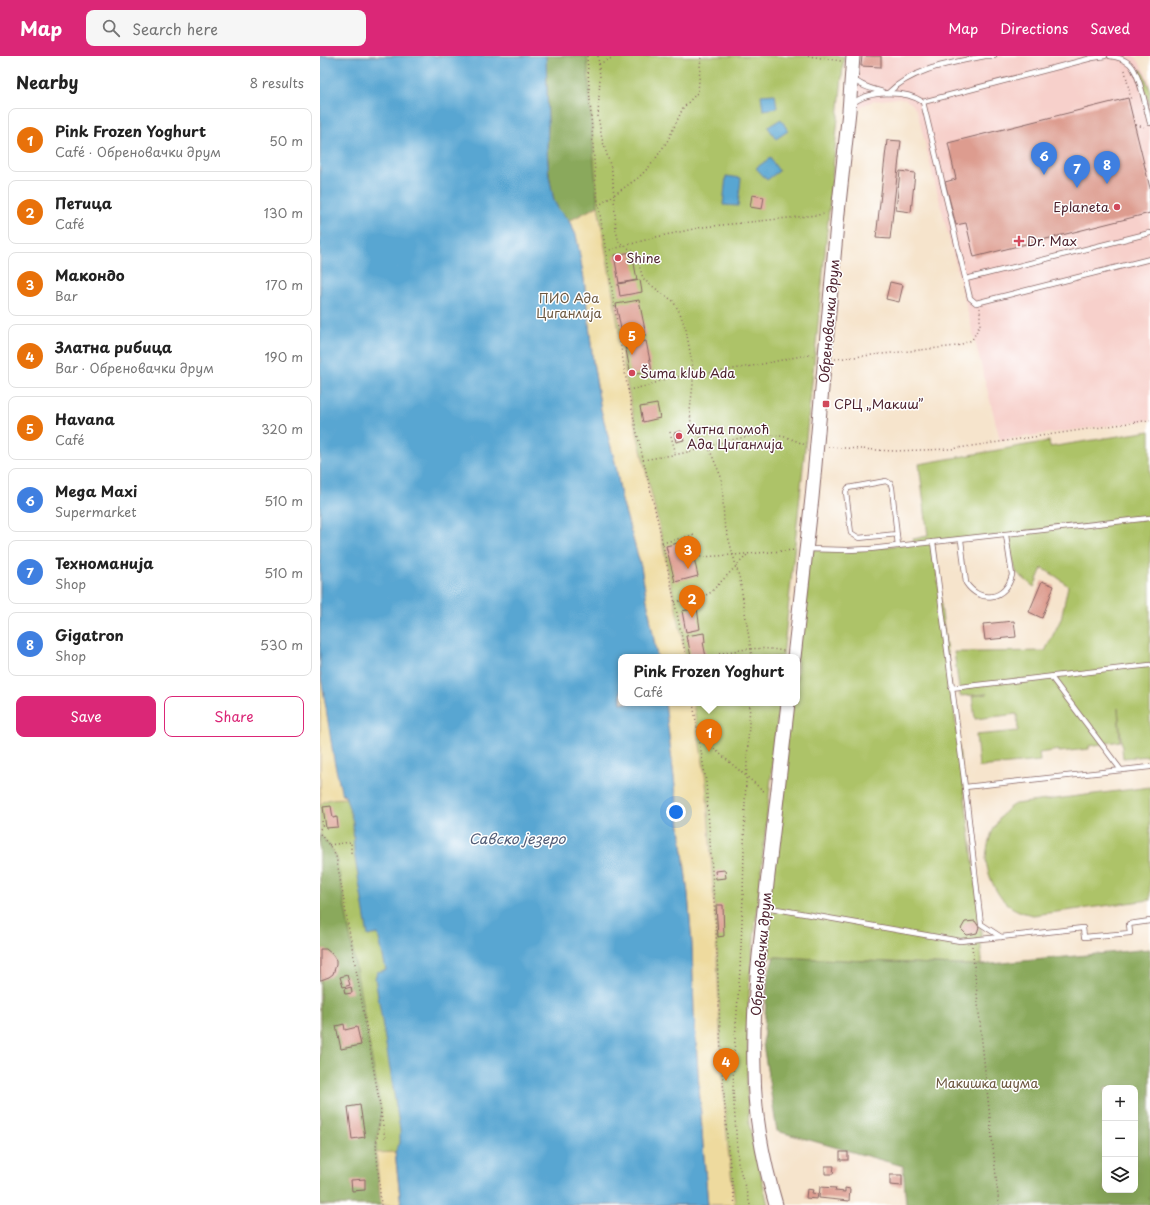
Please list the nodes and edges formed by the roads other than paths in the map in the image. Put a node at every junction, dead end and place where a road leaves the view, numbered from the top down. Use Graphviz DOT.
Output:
graph roads {
  1 [pos="994,56"];
  2 [pos="1105,56"];
  3 [pos="1110,56"];
  4 [pos="847,59"];
  5 [pos="852,76"];
  6 [pos="886,93"];
  7 [pos="923,102"];
  8 [pos="849,111"];
  9 [pos="1150,123"];
  10 [pos="1150,233"];
  11 [pos="1150,259"];
  12 [pos="966,279"];
  13 [pos="1150,518"];
  14 [pos="897,534"];
  15 [pos="1006,535"];
  16 [pos="961,540"];
  17 [pos="933,542"];
  18 [pos="898,546"];
  19 [pos="807,549"];
  20 [pos="794,654"];
  21 [pos="1150,665"];
  22 [pos="1051,677"];
  23 [pos="951,688"];
  24 [pos="788,706"];
  25 [pos="1150,767"];
  26 [pos="1121,770"];
  27 [pos="964,787"];
  28 [pos="765,907"];
  29 [pos="1150,921"];
  30 [pos="1001,937"];
  31 [pos="776,1205"];
  1 -- 6 [label="lane"];
  2 -- 7 [label="lane"];
  3 -- 9 [label="lane"];
  4 -- 5 [label="street, Обреновачки друм"];
  5 -- 6 [label="lane"];
  5 -- 8 [label="street, Обреновачки друм"];
  6 -- 7 [label="lane"];
  6 -- 8 [label="lane"];
  7 -- 12 [label="lane"];
  8 -- 19 [label="street, Обреновачки друм"];
  10 -- 12 [label="lane"];
  11 -- 12 [label="lane"];
  13 -- 15 [label="lane"];
  14 -- 14 [label="lane"];
  14 -- 18 [label="lane"];
  15 -- 16 [label="lane"];
  15 -- 16 [label="lane"];
  16 -- 17 [label="lane"];
  17 -- 18 [label="lane"];
  17 -- 23 [label="lane"];
  18 -- 19 [label="lane"];
  19 -- 20 [label="street, Обреновачки друм"];
  21 -- 22 [label="lane"];
  22 -- 23 [label="lane"];
  22 -- 26 [label="lane"];
  23 -- 27 [label="lane"];
  24 -- 28 [label="street, Обреновачки друм"];
  25 -- 26 [label="lane"];
  26 -- 27 [label="lane"];
  27 -- 30 [label="lane"];
  28 -- 30 [label="lane"];
  28 -- 31 [label="street, Обреновачки друм"];
  29 -- 30 [label="lane"];
}
